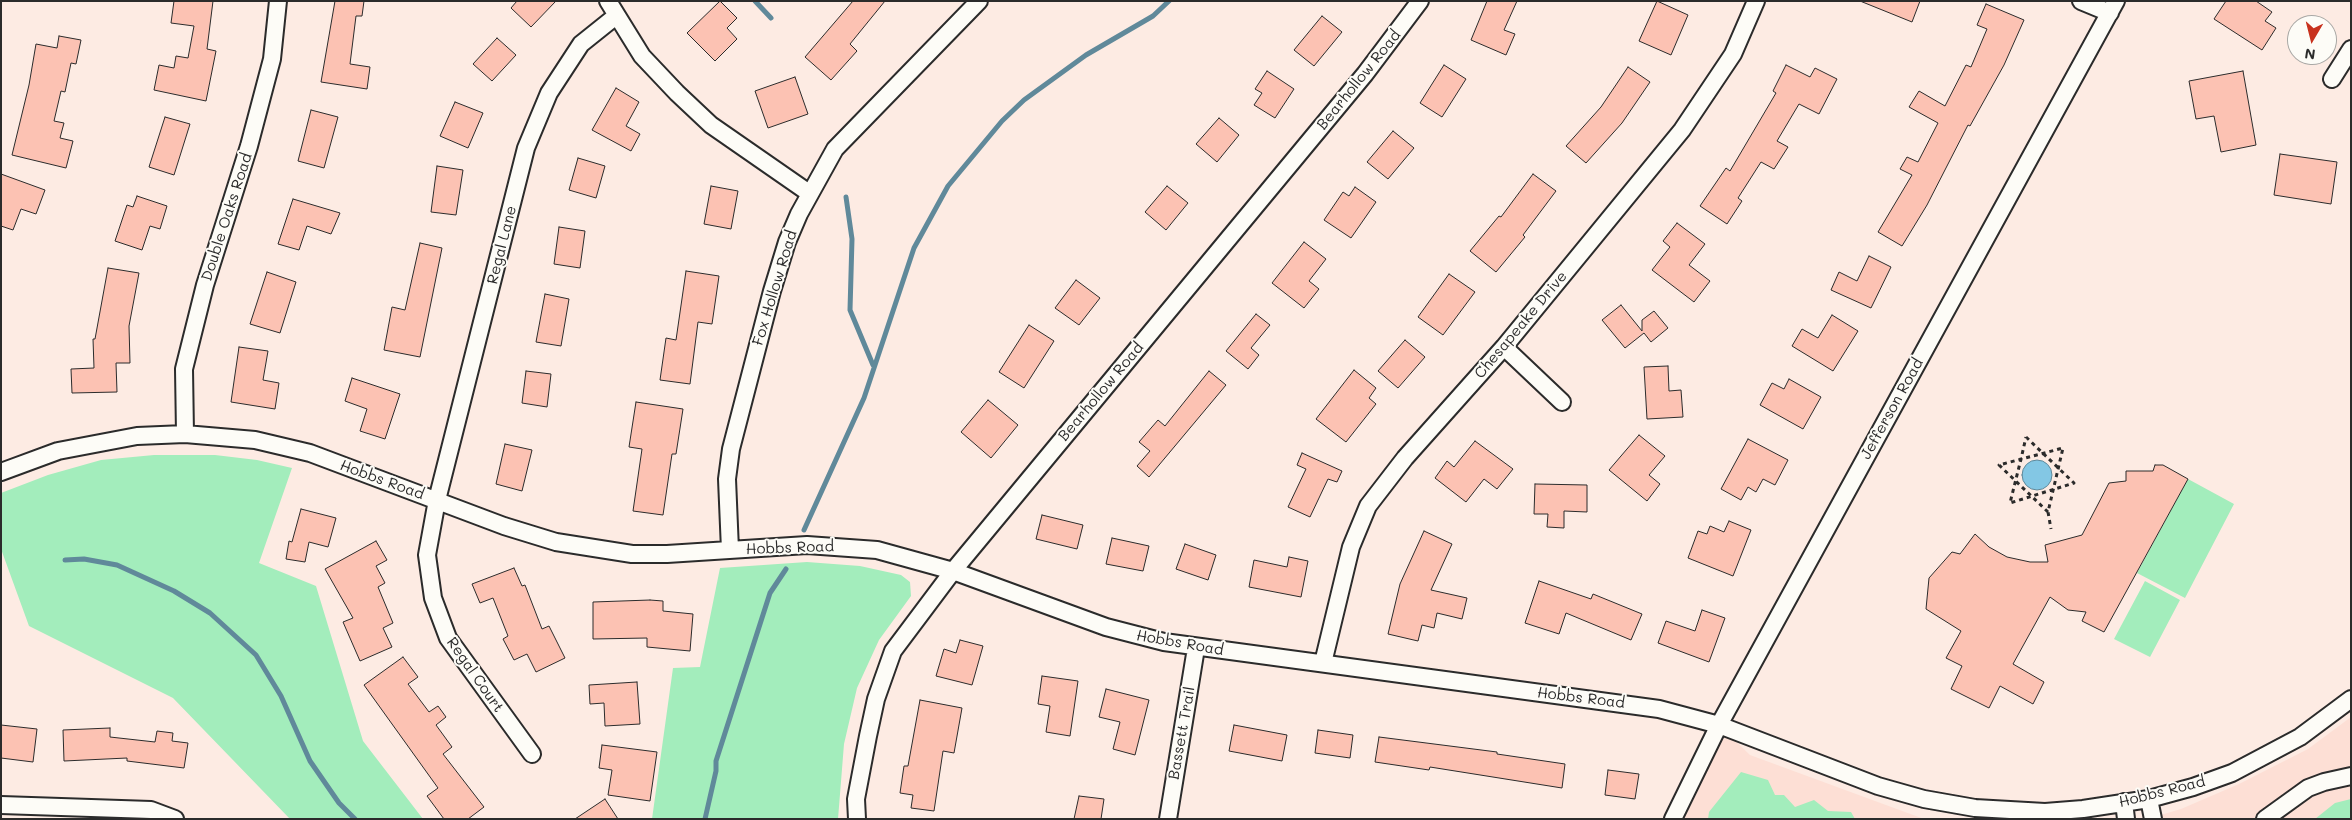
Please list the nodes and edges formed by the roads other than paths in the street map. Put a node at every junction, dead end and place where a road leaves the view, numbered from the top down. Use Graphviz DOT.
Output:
graph roads {
  1 [pos="278,1"];
  2 [pos="979,1"];
  3 [pos="1420,1"];
  4 [pos="1756,1"];
  5 [pos="2081,1"];
  6 [pos="2113,7"];
  7 [pos="612,8"];
  8 [pos="2351,50"];
  9 [pos="2332,79"];
  10 [pos="809,193"];
  11 [pos="1504,347"];
  12 [pos="1562,402"];
  13 [pos="184,434"];
  14 [pos="1,472"];
  15 [pos="437,500"];
  16 [pos="730,550"];
  17 [pos="953,571"];
  18 [pos="1196,648"];
  19 [pos="1323,663"];
  20 [pos="2351,699"];
  21 [pos="1719,725"];
  22 [pos="532,754"];
  23 [pos="2351,776"];
  24 [pos="2149,799"];
  25 [pos="2124,802"];
  26 [pos="1,805"];
  27 [pos="175,819"];
  28 [pos="857,819"];
  29 [pos="1168,819"];
  30 [pos="1673,819"];
  31 [pos="2126,819"];
  32 [pos="2153,819"];
  33 [pos="2266,819"];
  1 -- 13 [label="street, Double Oaks Road"];
  2 -- 10 [label="street, Fox Hollow Road"];
  3 -- 17 [label="street, Bearhollow Road"];
  4 -- 11 [label="street, Chesapeake Drive"];
  5 -- 6 [label="street"];
  6 -- 21 [label="street, Jefferson Road"];
  7 -- 10 [label="street"];
  7 -- 15 [label="street, Regal Lane"];
  8 -- 9 [label="street"];
  10 -- 16 [label="street, Fox Hollow Road"];
  11 -- 12 [label="street"];
  11 -- 19 [label="street, Chesapeake Drive"];
  13 -- 14 [label="street, Hobbs Road"];
  13 -- 15 [label="street, Hobbs Road"];
  15 -- 16 [label="street, Hobbs Road"];
  15 -- 22 [label="street, Regal Court"];
  16 -- 17 [label="street, Hobbs Road"];
  17 -- 18 [label="street, Hobbs Road"];
  17 -- 28 [label="street, Bearhollow Road"];
  18 -- 19 [label="street, Hobbs Road"];
  18 -- 29 [label="street, Bassett Trail"];
  19 -- 21 [label="street, Hobbs Road"];
  20 -- 24 [label="street, Hobbs Road"];
  21 -- 25 [label="street, Hobbs Road"];
  21 -- 30 [label="street, Jefferson Road"];
  23 -- 33 [label="street"];
  24 -- 25 [label="street, Hobbs Road"];
  24 -- 32 [label="street"];
  25 -- 31 [label="street"];
  26 -- 27 [label="street"];
}
